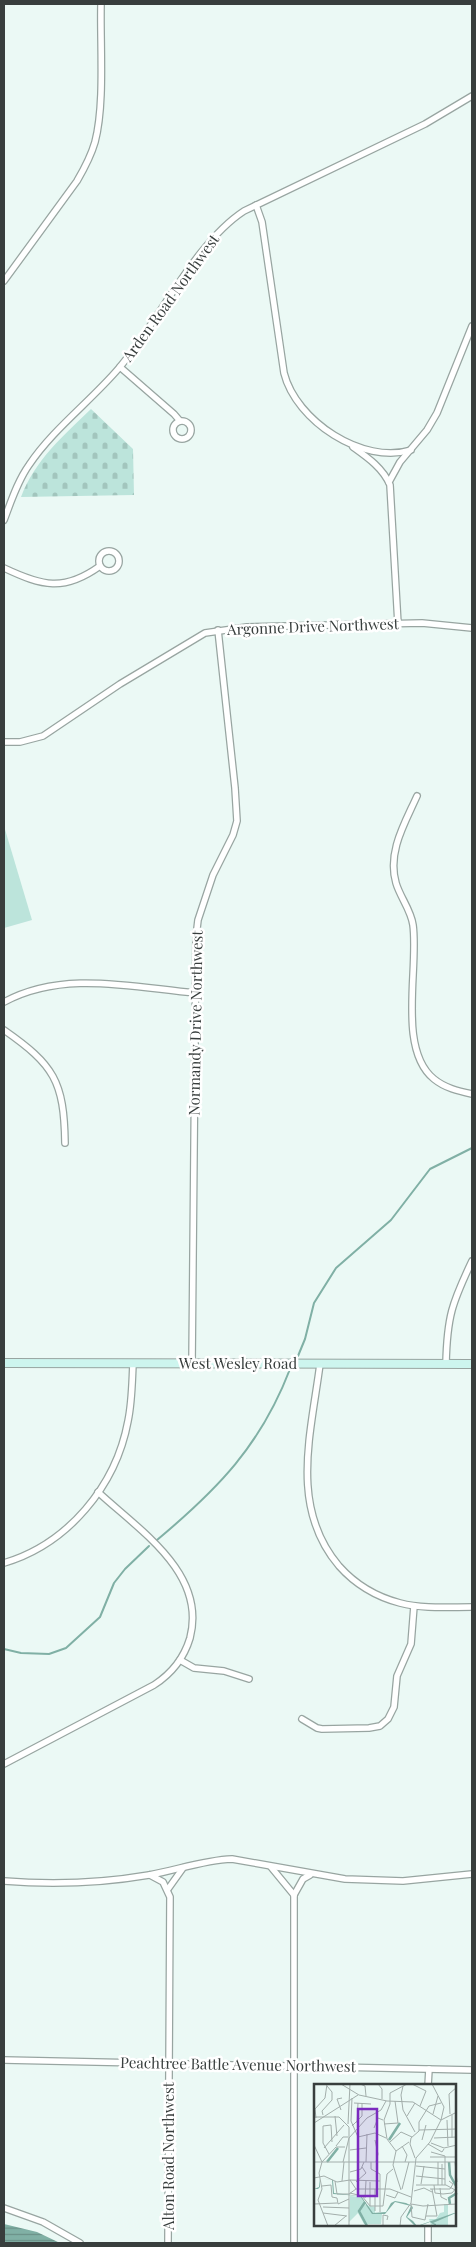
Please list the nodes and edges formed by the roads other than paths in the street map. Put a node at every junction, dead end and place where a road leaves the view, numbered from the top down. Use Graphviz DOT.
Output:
graph roads {
  1 [pos="101,4"];
  2 [pos="472,96"];
  3 [pos="256,205"];
  4 [pos="4,281"];
  5 [pos="472,326"];
  6 [pos="120,367"];
  7 [pos="180,421"];
  8 [pos="348,444"];
  9 [pos="411,450"];
  10 [pos="389,482"];
  11 [pos="4,520"];
  12 [pos="100,566"];
  13 [pos="4,568"];
  14 [pos="398,624"];
  15 [pos="472,628"];
  16 [pos="218,630"];
  17 [pos="4,742"];
  18 [pos="417,796"];
  19 [pos="195,993"];
  20 [pos="4,1002"];
  21 [pos="4,1030"];
  22 [pos="472,1094"];
  23 [pos="65,1143"];
  24 [pos="472,1261"];
  25 [pos="4,1363"];
  26 [pos="133,1364"];
  27 [pos="192,1364"];
  28 [pos="320,1364"];
  29 [pos="446,1364"];
  30 [pos="472,1364"];
  31 [pos="98,1492"];
  32 [pos="4,1562"];
  33 [pos="414,1606"];
  34 [pos="472,1607"];
  35 [pos="180,1660"];
  36 [pos="249,1679"];
  37 [pos="302,1719"];
  38 [pos="4,1764"];
  39 [pos="269,1866"];
  40 [pos="183,1868"];
  41 [pos="311,1874"];
  42 [pos="472,1874"];
  43 [pos="149,1875"];
  44 [pos="4,1880"];
  45 [pos="168,1889"];
  46 [pos="294,1895"];
  47 [pos="4,2060"];
  48 [pos="169,2064"];
  49 [pos="295,2066"];
  50 [pos="429,2069"];
  51 [pos="472,2070"];
  52 [pos="428,2084"];
  53 [pos="4,2208"];
  54 [pos="428,2227"];
  55 [pos="80,2243"];
  56 [pos="168,2243"];
  57 [pos="294,2243"];
  58 [pos="428,2243"];
  1 -- 4 [label="street"];
  2 -- 3 [label="street, Arden Road Northwest"];
  3 -- 6 [label="street, Arden Road Northwest"];
  3 -- 8 [label="street"];
  5 -- 9 [label="street"];
  6 -- 7 [label="street"];
  6 -- 11 [label="street, Arden Road Northwest"];
  8 -- 9 [label="street"];
  8 -- 10 [label="street"];
  9 -- 10 [label="street"];
  10 -- 14 [label="street"];
  12 -- 13 [label="street"];
  14 -- 15 [label="street, Argonne Drive Northwest"];
  14 -- 16 [label="street, Argonne Drive Northwest"];
  16 -- 17 [label="street, Argonne Drive Northwest"];
  16 -- 19 [label="street, Normandy Drive Northwest"];
  18 -- 22 [label="street"];
  19 -- 20 [label="street"];
  19 -- 27 [label="street, Normandy Drive Northwest"];
  21 -- 23 [label="street"];
  24 -- 29 [label="street"];
  25 -- 26 [label="street, West Wesley Road"];
  26 -- 27 [label="street, West Wesley Road"];
  26 -- 31 [label="street"];
  27 -- 28 [label="street, West Wesley Road"];
  28 -- 29 [label="street, West Wesley Road"];
  28 -- 33 [label="street"];
  29 -- 30 [label="street, West Wesley Road"];
  31 -- 32 [label="street"];
  31 -- 35 [label="street"];
  33 -- 34 [label="street"];
  33 -- 37 [label="street"];
  35 -- 36 [label="street"];
  35 -- 38 [label="street"];
  39 -- 40 [label="street"];
  39 -- 41 [label="street"];
  39 -- 46 [label="street"];
  40 -- 43 [label="street"];
  40 -- 45 [label="street"];
  41 -- 42 [label="street"];
  41 -- 46 [label="street"];
  43 -- 44 [label="street"];
  43 -- 45 [label="street"];
  45 -- 48 [label="street, Alton Road Northwest"];
  46 -- 49 [label="street"];
  47 -- 48 [label="street, Peachtree Battle Avenue Northwest"];
  48 -- 49 [label="street, Peachtree Battle Avenue Northwest"];
  48 -- 56 [label="street, Alton Road Northwest"];
  49 -- 50 [label="street, Peachtree Battle Avenue Northwest"];
  49 -- 57 [label="street"];
  50 -- 51 [label="street, Peachtree Battle Avenue Northwest"];
  50 -- 52 [label="street"];
  53 -- 55 [label="street"];
  54 -- 58 [label="street"];
}
